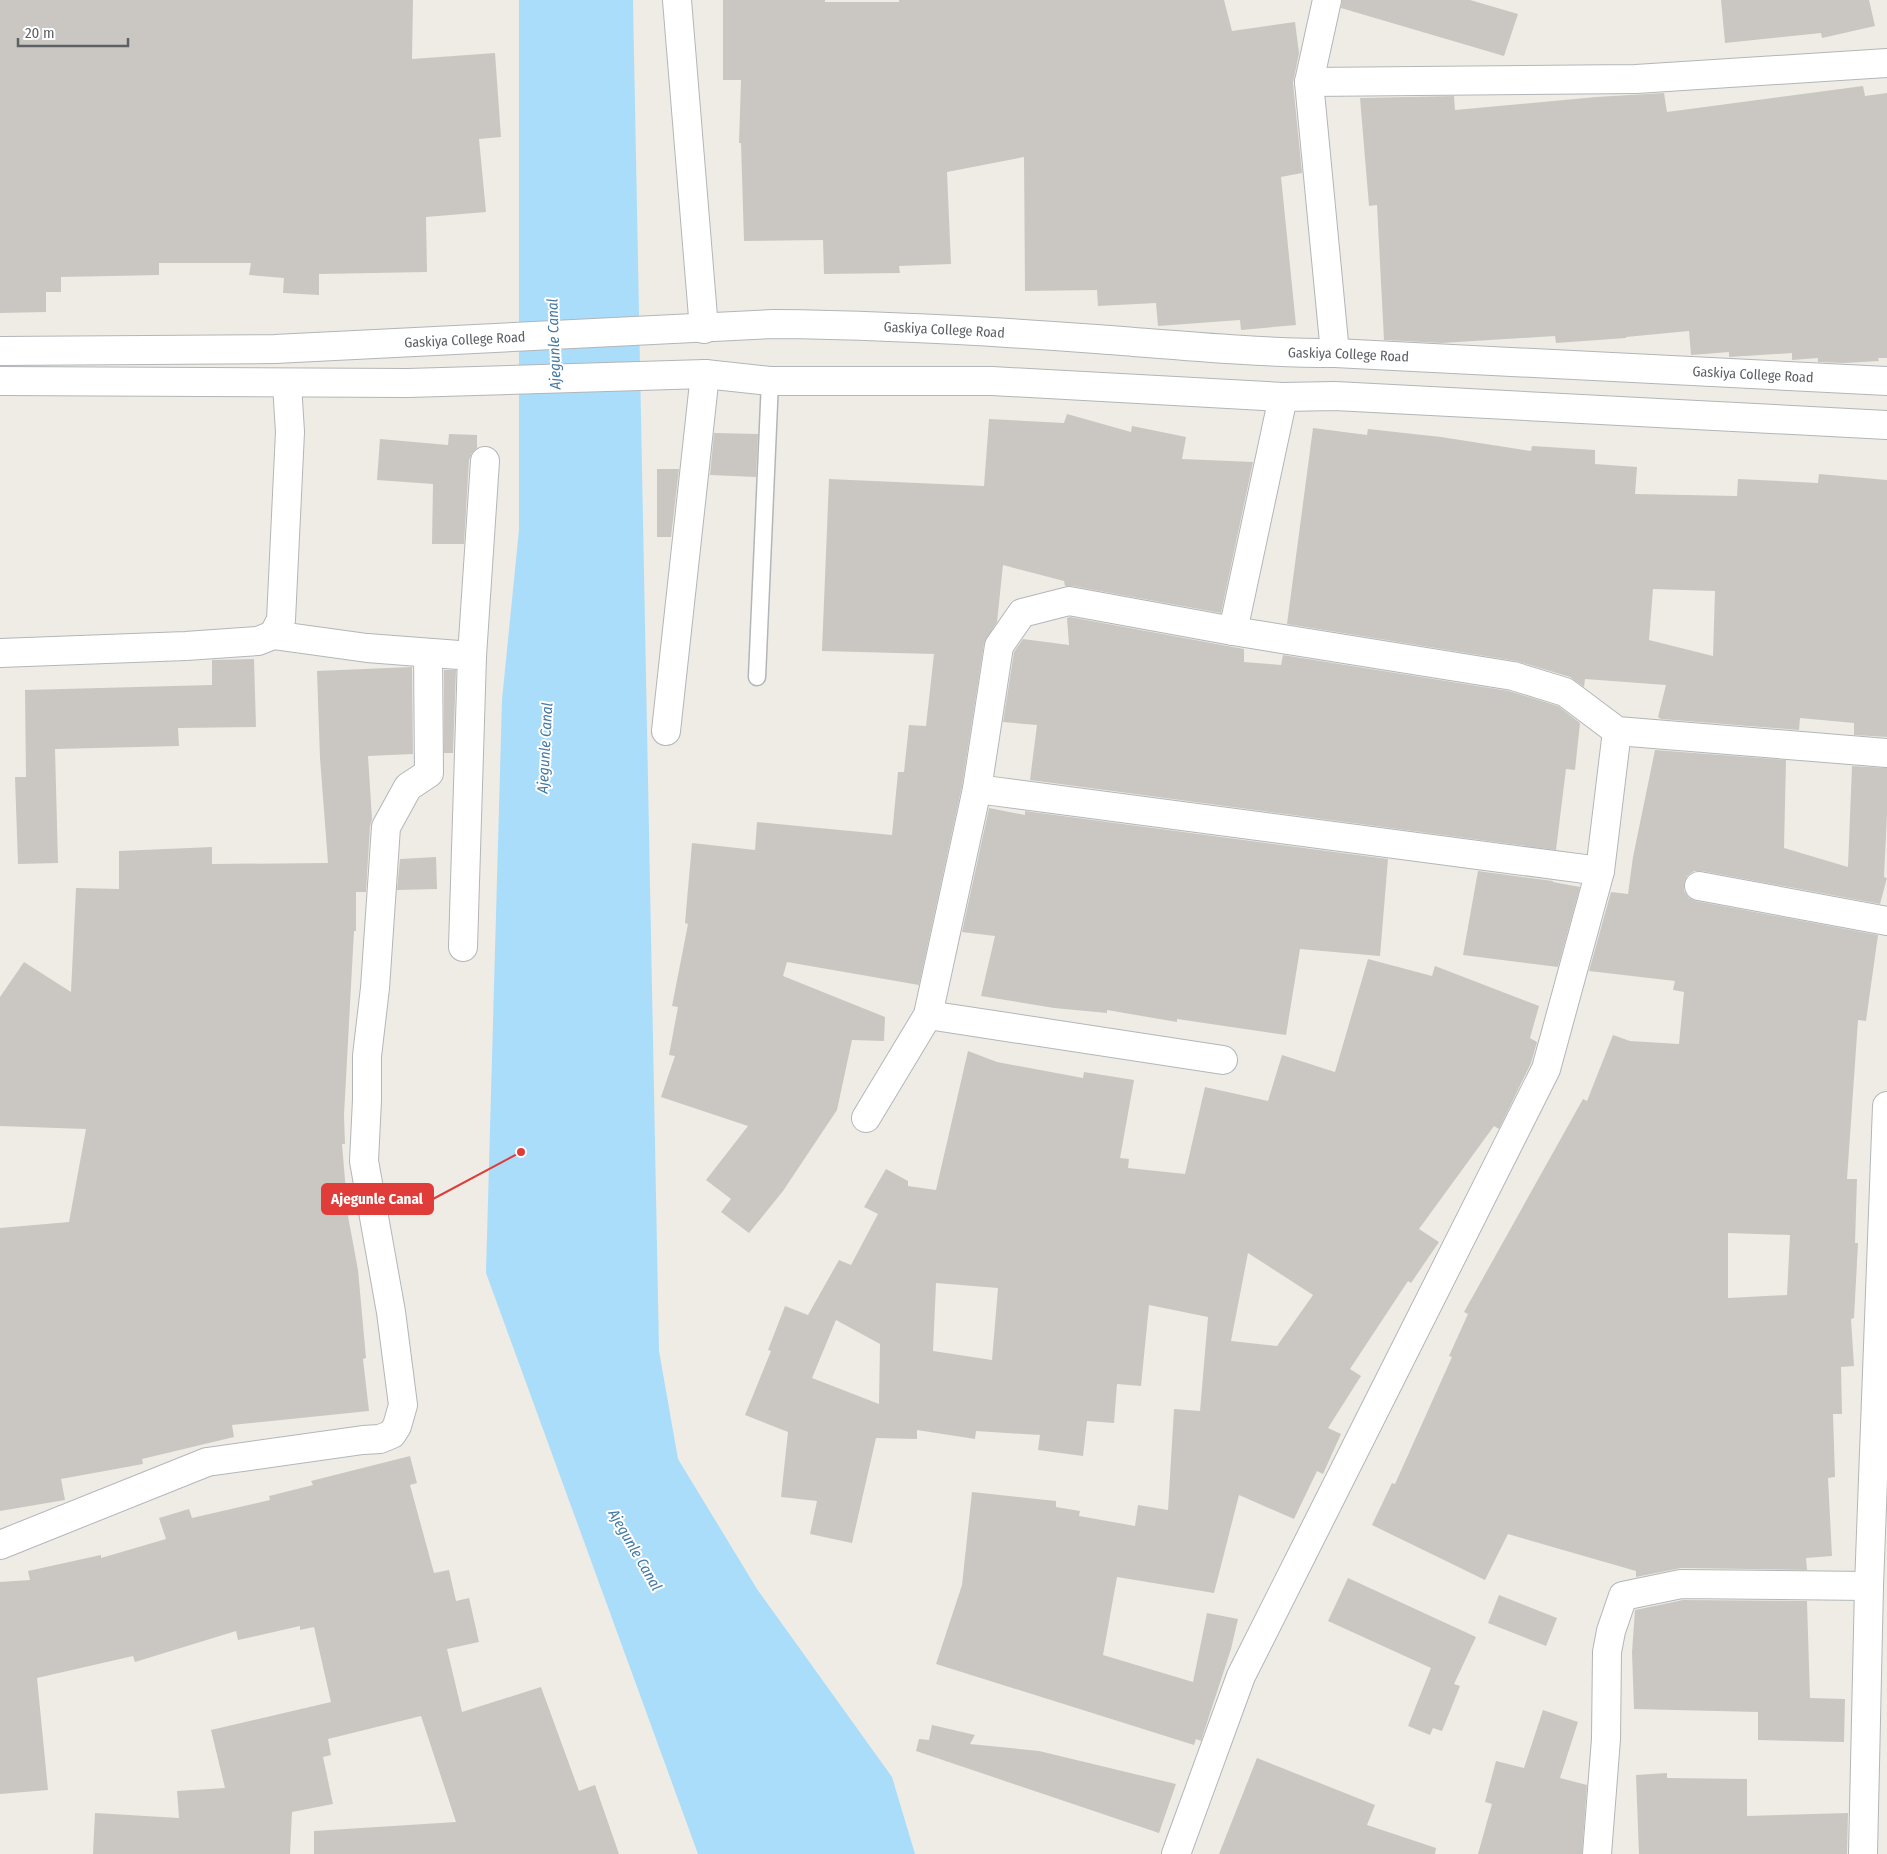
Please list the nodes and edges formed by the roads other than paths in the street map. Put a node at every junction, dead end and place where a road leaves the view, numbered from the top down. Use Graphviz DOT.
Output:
graph roads {
  1 [pos="677,0"];
  2 [pos="1327,0"];
  3 [pos="1887,62"];
  4 [pos="1309,82"];
  5 [pos="704,329"];
  6 [pos="0,351"];
  7 [pos="1335,353"];
  8 [pos="705,374"];
  9 [pos="0,381"];
  10 [pos="770,381"];
  11 [pos="1887,381"];
  12 [pos="287,384"];
  13 [pos="1283,397"];
  14 [pos="1887,425"];
  15 [pos="485,461"];
  16 [pos="1233,631"];
  17 [pos="272,636"];
  18 [pos="0,653"];
  19 [pos="428,653"];
  20 [pos="472,656"];
  21 [pos="757,677"];
  22 [pos="1617,731"];
  23 [pos="666,732"];
  24 [pos="1887,754"];
  25 [pos="977,788"];
  26 [pos="1600,871"];
  27 [pos="1699,886"];
  28 [pos="1887,921"];
  29 [pos="463,947"];
  30 [pos="928,1014"];
  31 [pos="1223,1060"];
  32 [pos="1887,1106"];
  33 [pos="866,1118"];
  34 [pos="1884,1237"];
  35 [pos="0,1545"];
  36 [pos="1870,1586"];
  37 [pos="1176,1854"];
  38 [pos="1597,1854"];
  39 [pos="1863,1854"];
  1 -- 5 [label="street"];
  2 -- 4 [label="street"];
  3 -- 4 [label="street"];
  4 -- 7 [label="street"];
  5 -- 6 [label="street, Gaskiya College Road"];
  5 -- 7 [label="street, Gaskiya College Road"];
  7 -- 11 [label="street, Gaskiya College Road"];
  8 -- 10 [label="street"];
  8 -- 12 [label="street"];
  8 -- 23 [label="street"];
  9 -- 12 [label="street"];
  10 -- 13 [label="street"];
  10 -- 21 [label="lane"];
  12 -- 17 [label="street"];
  13 -- 14 [label="street"];
  13 -- 16 [label="street"];
  15 -- 20 [label="street"];
  16 -- 22 [label="street"];
  16 -- 25 [label="street"];
  17 -- 18 [label="street"];
  17 -- 19 [label="street"];
  19 -- 20 [label="street"];
  19 -- 35 [label="street"];
  20 -- 29 [label="street"];
  22 -- 24 [label="street"];
  22 -- 26 [label="street"];
  25 -- 26 [label="street"];
  25 -- 30 [label="street"];
  26 -- 37 [label="street"];
  27 -- 28 [label="street"];
  30 -- 31 [label="street"];
  30 -- 33 [label="street"];
  32 -- 34 [label="street"];
  34 -- 36 [label="street"];
  36 -- 38 [label="street"];
  36 -- 39 [label="street"];
}
